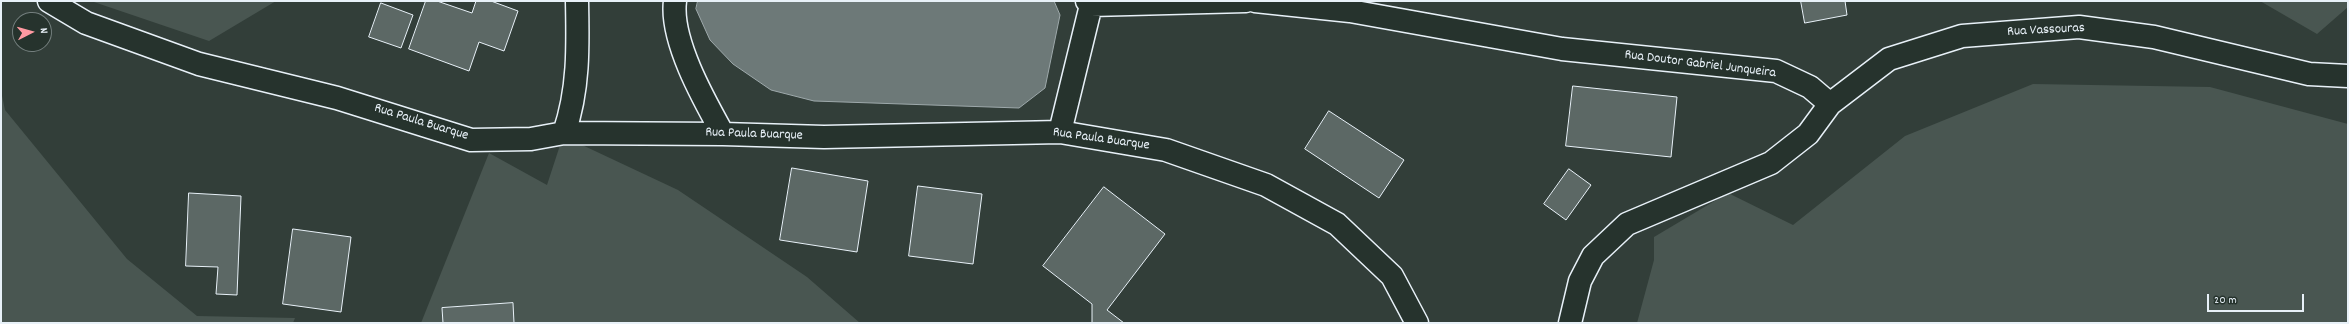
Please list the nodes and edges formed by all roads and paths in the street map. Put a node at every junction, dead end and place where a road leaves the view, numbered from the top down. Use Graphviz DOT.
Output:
graph roads {
  1 [pos="49,1"];
  2 [pos="577,1"];
  3 [pos="675,1"];
  4 [pos="1246,1"];
  5 [pos="1255,1"];
  6 [pos="1089,3"];
  7 [pos="2348,76"];
  8 [pos="1830,104"];
  9 [pos="1060,132"];
  10 [pos="564,133"];
  11 [pos="723,134"];
  12 [pos="1417,323"];
  13 [pos="1570,323"];
  1 -- 10 [label="street, Rua Paula Buarque"];
  2 -- 10 [label="street"];
  3 -- 11 [label="street"];
  4 -- 6 [label="street"];
  5 -- 8 [label="street, Rua Doutor Gabriel Junqueira"];
  6 -- 9 [label="street"];
  7 -- 8 [label="street, Rua Vassouras"];
  8 -- 13 [label="street"];
  9 -- 11 [label="street, Rua Paula Buarque"];
  9 -- 12 [label="street, Rua Paula Buarque"];
  10 -- 11 [label="street, Rua Paula Buarque"];
}
